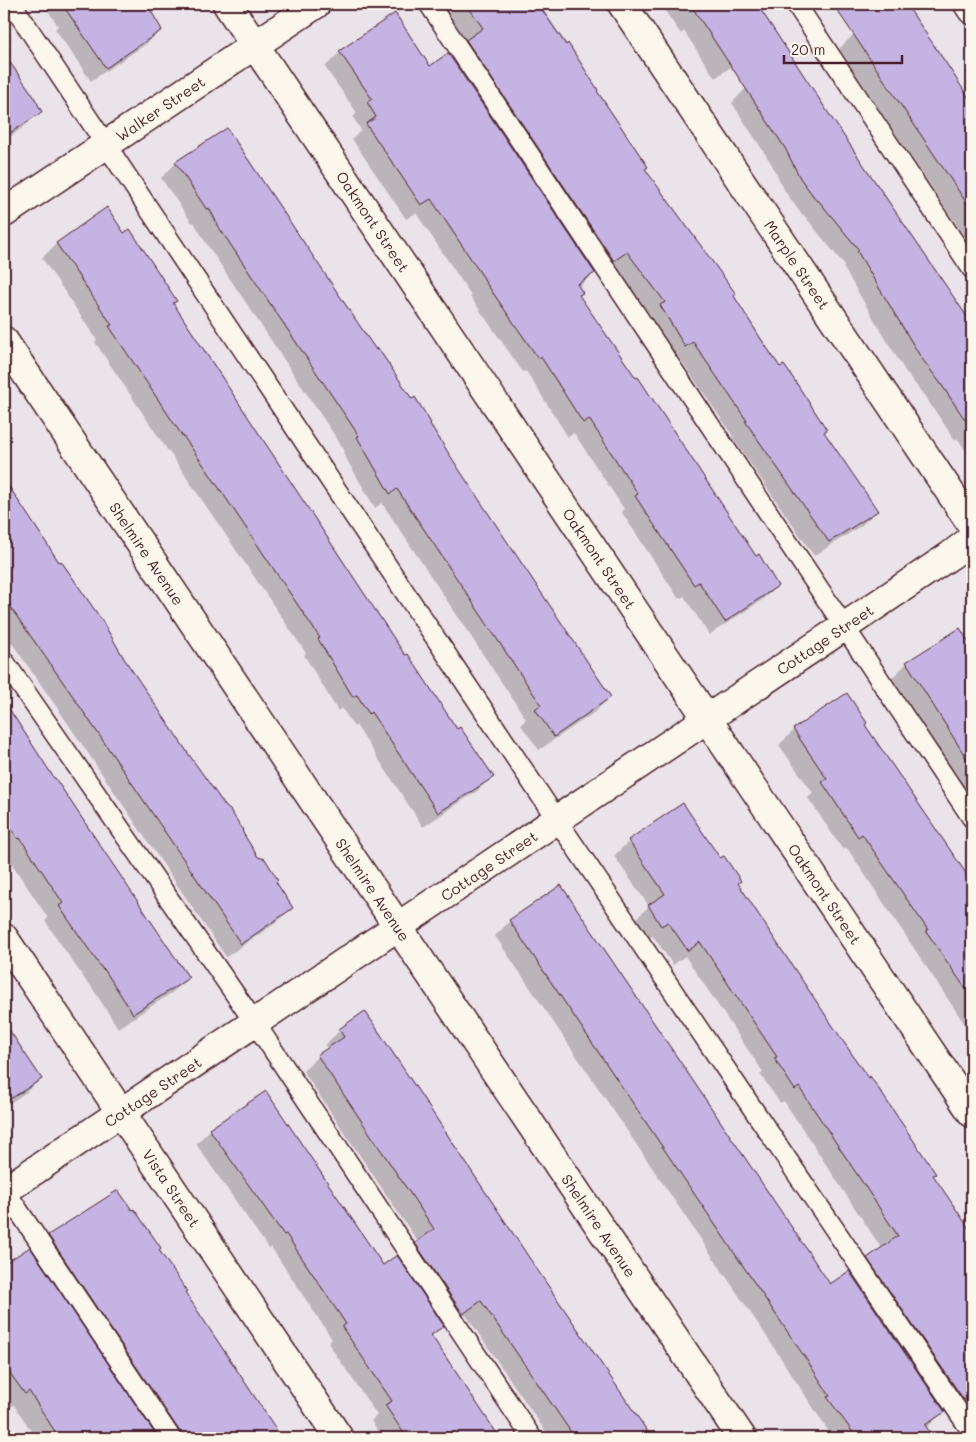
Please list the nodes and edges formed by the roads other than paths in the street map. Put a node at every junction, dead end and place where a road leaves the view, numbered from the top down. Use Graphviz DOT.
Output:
graph roads {
  1 [pos="12,4"];
  2 [pos="227,4"];
  3 [pos="316,4"];
  4 [pos="429,4"];
  5 [pos="622,4"];
  6 [pos="796,4"];
  7 [pos="968,4"];
  8 [pos="972,10"];
  9 [pos="254,45"];
  10 [pos="106,144"];
  11 [pos="4,213"];
  12 [pos="972,269"];
  13 [pos="4,341"];
  14 [pos="972,525"];
  15 [pos="972,539"];
  16 [pos="844,626"];
  17 [pos="4,661"];
  18 [pos="707,718"];
  19 [pos="972,818"];
  20 [pos="557,820"];
  21 [pos="398,927"];
  22 [pos="4,938"];
  23 [pos="255,1023"];
  24 [pos="121,1113"];
  25 [pos="972,1113"];
  26 [pos="4,1190"];
  27 [pos="972,1432"];
  28 [pos="171,1438"];
  29 [pos="339,1438"];
  30 [pos="532,1438"];
  31 [pos="742,1438"];
  1 -- 10 [label="lane"];
  2 -- 9 [label="street, Oakmont Street"];
  3 -- 9 [label="street, Walker Street"];
  4 -- 16 [label="lane"];
  5 -- 14 [label="street, Marple Street"];
  6 -- 12 [label="lane"];
  7 -- 8 [label="street"];
  9 -- 10 [label="street, Walker Street"];
  9 -- 18 [label="street, Oakmont Street"];
  10 -- 11 [label="street, Walker Street"];
  10 -- 20 [label="lane"];
  13 -- 21 [label="street, Shelmire Avenue"];
  15 -- 16 [label="street, Cottage Street"];
  16 -- 18 [label="street, Cottage Street"];
  16 -- 19 [label="lane"];
  17 -- 23 [label="lane"];
  18 -- 20 [label="street, Cottage Street"];
  18 -- 25 [label="street, Oakmont Street"];
  20 -- 21 [label="street, Cottage Street"];
  20 -- 27 [label="lane"];
  21 -- 23 [label="street, Cottage Street"];
  21 -- 31 [label="street, Shelmire Avenue"];
  22 -- 24 [label="street, Vista Street"];
  23 -- 24 [label="street, Cottage Street"];
  23 -- 30 [label="lane"];
  24 -- 26 [label="street, Cottage Street"];
  24 -- 29 [label="street, Vista Street"];
  26 -- 28 [label="lane"];
}
